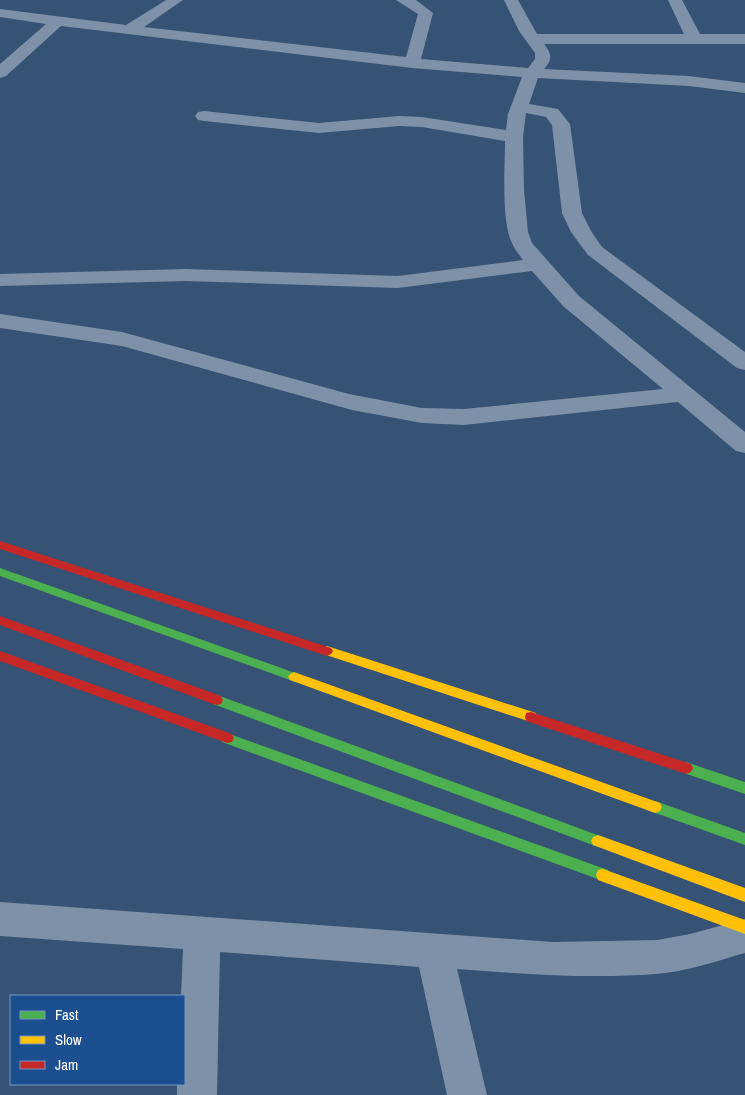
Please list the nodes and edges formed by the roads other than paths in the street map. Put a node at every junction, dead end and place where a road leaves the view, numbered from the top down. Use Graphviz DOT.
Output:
graph roads {
  1 [pos="28,0"];
  2 [pos="176,0"];
  3 [pos="403,0"];
  4 [pos="511,0"];
  5 [pos="675,0"];
  6 [pos="424,4"];
  7 [pos="2,15"];
  8 [pos="58,21"];
  9 [pos="129,30"];
  10 [pos="694,38"];
  11 [pos="534,39"];
  12 [pos="745,39"];
  13 [pos="412,63"];
  14 [pos="0,73"];
  15 [pos="532,73"];
  16 [pos="745,88"];
  17 [pos="520,107"];
  18 [pos="204,116"];
  19 [pos="514,137"];
  20 [pos="537,264"];
  21 [pos="0,280"];
  22 [pos="0,321"];
  23 [pos="745,364"];
  24 [pos="685,394"];
  25 [pos="745,445"];
  26 [pos="0,545"];
  27 [pos="0,572"];
  28 [pos="0,620"];
  29 [pos="0,656"];
  30 [pos="745,788"];
  31 [pos="745,839"];
  32 [pos="745,894"];
  33 [pos="0,919"];
  34 [pos="745,927"];
  35 [pos="202,933"];
  36 [pos="745,936"];
  37 [pos="434,951"];
  38 [pos="197,1095"];
  39 [pos="467,1095"];
  1 -- 7 [label="street"];
  2 -- 9 [label="street"];
  3 -- 6 [label="street"];
  4 -- 11 [label="street"];
  5 -- 10 [label="street"];
  6 -- 13 [label="street"];
  7 -- 8 [label="street"];
  8 -- 9 [label="street"];
  8 -- 14 [label="street"];
  9 -- 13 [label="street"];
  10 -- 11 [label="street"];
  10 -- 12 [label="street"];
  11 -- 15 [label="street"];
  13 -- 15 [label="street"];
  15 -- 16 [label="street"];
  15 -- 17 [label="street"];
  17 -- 19 [label="street"];
  17 -- 23 [label="street"];
  18 -- 19 [label="street"];
  19 -- 20 [label="street"];
  20 -- 21 [label="street"];
  20 -- 24 [label="street"];
  22 -- 24 [label="street"];
  24 -- 25 [label="street"];
  26 -- 30 [label="main road"];
  27 -- 31 [label="main road"];
  28 -- 32 [label="main road"];
  29 -- 34 [label="main road"];
  33 -- 35 [label="street"];
  35 -- 37 [label="street"];
  35 -- 38 [label="street"];
  36 -- 37 [label="street"];
  37 -- 39 [label="street"];
}
